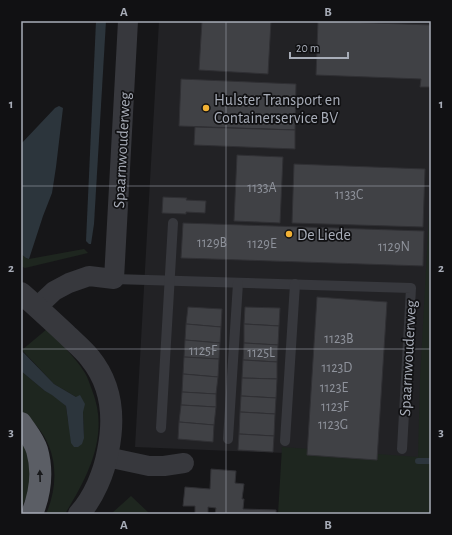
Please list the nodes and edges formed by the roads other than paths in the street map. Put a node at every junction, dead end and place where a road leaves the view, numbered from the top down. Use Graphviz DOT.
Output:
graph roads {
  1 [pos="128,21"];
  2 [pos="173,223"];
  3 [pos="114,279"];
  4 [pos="170,281"];
  5 [pos="238,283"];
  6 [pos="295,284"];
  7 [pos="29,300"];
  8 [pos="21,423"];
  9 [pos="161,428"];
  10 [pos="228,439"];
  11 [pos="285,441"];
  12 [pos="402,449"];
  13 [pos="107,457"];
  14 [pos="184,463"];
  15 [pos="32,514"];
  16 [pos="79,514"];
  1 -- 3 [label="street, Spaarnwouderweg"];
  2 -- 4 [label="lane"];
  3 -- 4 [label="lane, Spaarnwouderweg"];
  3 -- 7 [label="street, Spaarnwouderweg"];
  4 -- 5 [label="lane, Spaarnwouderweg"];
  4 -- 9 [label="lane"];
  5 -- 6 [label="lane, Spaarnwouderweg"];
  5 -- 10 [label="lane"];
  6 -- 11 [label="lane"];
  6 -- 12 [label="lane, Spaarnwouderweg"];
  7 -- 13 [label="street, Spaarnwouderweg"];
  15 -- 8 [label="highway, one-way"];
  13 -- 14 [label="street"];
  13 -- 16 [label="street, Spaarnwouderweg"];
}
